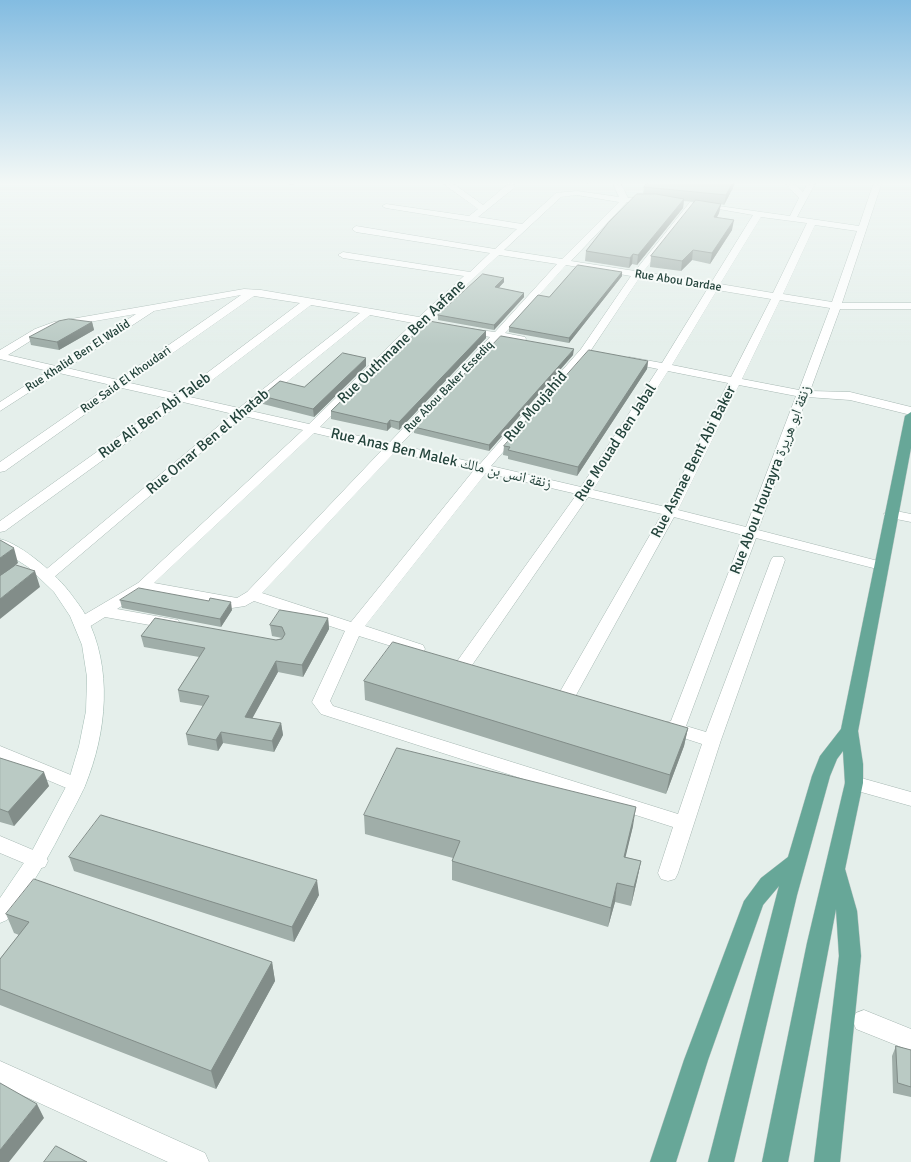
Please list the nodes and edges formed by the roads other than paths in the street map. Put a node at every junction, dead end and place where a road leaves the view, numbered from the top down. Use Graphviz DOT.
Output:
graph roads {
  1 [pos="403,236"];
  2 [pos="514,236"];
  3 [pos="589,236"];
  4 [pos="665,236"];
  5 [pos="744,236"];
  6 [pos="805,236"];
  7 [pos="860,236"];
  8 [pos="498,251"];
  9 [pos="343,255"];
  10 [pos="564,262"];
  11 [pos="637,274"];
  12 [pos="473,275"];
  13 [pos="714,286"];
  14 [pos="252,291"];
  15 [pos="777,296"];
  16 [pos="309,301"];
  17 [pos="155,306"];
  18 [pos="836,306"];
  19 [pos="911,306"];
  20 [pos="369,311"];
  21 [pos="421,321"];
  22 [pos="440,325"];
  23 [pos="460,328"];
  24 [pos="498,335"];
  25 [pos="537,342"];
  26 [pos="0,355"];
  27 [pos="621,358"];
  28 [pos="665,367"];
  29 [pos="58,369"];
  30 [pos="735,381"];
  31 [pos="121,384"];
  32 [pos="803,394"];
  33 [pos="181,398"];
  34 [pos="0,407"];
  35 [pos="911,411"];
  36 [pos="242,412"];
  37 [pos="911,416"];
  38 [pos="312,428"];
  39 [pos="391,447"];
  40 [pos="0,468"];
  41 [pos="483,468"];
  42 [pos="585,492"];
  43 [pos="670,512"];
  44 [pos="892,514"];
  45 [pos="911,518"];
  46 [pos="0,528"];
  47 [pos="751,532"];
  48 [pos="0,543"];
  49 [pos="778,560"];
  50 [pos="881,566"];
  51 [pos="48,575"];
  52 [pos="143,586"];
  53 [pos="252,595"];
  54 [pos="101,611"];
  55 [pos="83,623"];
  56 [pos="189,628"];
  57 [pos="354,629"];
  58 [pos="464,664"];
  59 [pos="482,670"];
  60 [pos="548,691"];
  61 [pos="566,697"];
  62 [pos="584,702"];
  63 [pos="649,721"];
  64 [pos="676,730"];
  65 [pos="849,731"];
  66 [pos="712,740"];
  67 [pos="0,752"];
  68 [pos="854,783"];
  69 [pos="76,785"];
  70 [pos="911,798"];
  71 [pos="684,823"];
  72 [pos="0,844"];
  73 [pos="38,861"];
  74 [pos="796,862"];
  75 [pos="835,869"];
  76 [pos="668,873"];
  77 [pos="0,914"];
  78 [pos="864,1021"];
  79 [pos="911,1040"];
  80 [pos="0,1073"];
  81 [pos="196,1162"];
  82 [pos="663,1162"];
  83 [pos="721,1162"];
  84 [pos="775,1162"];
  85 [pos="827,1162"];
  1 -- 8 [label="street, Rue Abou Dardae"];
  2 -- 8 [label="street, Rue Outhmane Ben Aafane"];
  3 -- 10 [label="street, Rue Abou Baker Essediq"];
  4 -- 11 [label="street, Rue Moujahid"];
  5 -- 13 [label="street, Rue Mouad Ben Jabal"];
  6 -- 15 [label="street, Rue Asmae Bent Abi Baker"];
  7 -- 18 [label="street, Rue Abou Hourayra زنقة ابو هريرة"];
  8 -- 10 [label="street, Rue Abou Dardae"];
  8 -- 12 [label="street, Rue Outhmane Ben Aafane"];
  9 -- 12 [label="street"];
  10 -- 11 [label="street, Rue Abou Dardae"];
  10 -- 24 [label="street, Rue Abou Baker Essediq"];
  11 -- 13 [label="street, Rue Abou Dardae"];
  11 -- 41 [label="street, Rue Moujahid"];
  12 -- 21 [label="street, Rue Outhmane Ben Aafane"];
  13 -- 15 [label="street, Rue Abou Dardae"];
  13 -- 28 [label="street, Rue Mouad Ben Jabal"];
  14 -- 16 [label="street"];
  14 -- 17 [label="street"];
  14 -- 31 [label="street, Rue Said El Khoudari"];
  15 -- 18 [label="street, Rue Abou Dardae"];
  15 -- 30 [label="street, Rue Asmae Bent Abi Baker"];
  16 -- 20 [label="street"];
  16 -- 33 [label="street, Rue Ali Ben Abi Taleb"];
  17 -- 26 [label="street"];
  17 -- 29 [label="street, Rue Khalid Ben El Walid"];
  18 -- 19 [label="street, Rue Abou Dardae"];
  18 -- 32 [label="street, Rue Abou Hourayra زنقة ابو هريرة"];
  20 -- 21 [label="street"];
  20 -- 36 [label="street, Rue Omar Ben el Khatab"];
  21 -- 22 [label="street"];
  21 -- 38 [label="street, Rue Outhmane Ben Aafane"];
  23 -- 24 [label="street"];
  24 -- 25 [label="street"];
  24 -- 39 [label="street, Rue Abou Baker Essediq"];
  26 -- 29 [label="street, Rue Anas Ben Malek زنقة انس بن مالك"];
  27 -- 28 [label="street"];
  28 -- 30 [label="street"];
  28 -- 42 [label="street, Rue Mouad Ben Jabal"];
  29 -- 31 [label="street, Rue Anas Ben Malek زنقة انس بن مالك"];
  29 -- 34 [label="street, Rue Khalid Ben El Walid"];
  30 -- 32 [label="street"];
  30 -- 43 [label="street, Rue Asmae Bent Abi Baker"];
  31 -- 33 [label="street, Rue Anas Ben Malek زنقة انس بن مالك"];
  31 -- 40 [label="street, Rue Said El Khoudari"];
  32 -- 35 [label="street"];
  32 -- 47 [label="street, Rue Abou Hourayra زنقة ابو هريرة"];
  33 -- 36 [label="street, Rue Anas Ben Malek زنقة انس بن مالك"];
  33 -- 46 [label="street, Rue Ali Ben Abi Taleb"];
  36 -- 38 [label="street, Rue Anas Ben Malek زنقة انس بن مالك"];
  36 -- 51 [label="street, Rue Omar Ben el Khatab"];
  37 -- 44 [label="main road"];
  38 -- 39 [label="street, Rue Anas Ben Malek زنقة انس بن مالك"];
  38 -- 52 [label="street, Rue Outhmane Ben Aafane"];
  39 -- 41 [label="street, Rue Anas Ben Malek زنقة انس بن مالك"];
  39 -- 53 [label="street, Rue Abou Baker Essediq"];
  41 -- 42 [label="street, Rue Anas Ben Malek زنقة انس بن مالك"];
  41 -- 57 [label="street, Rue Moujahid"];
  42 -- 43 [label="street, Rue Anas Ben Malek زنقة انس بن مالك"];
  42 -- 58 [label="street, Rue Mouad Ben Jabal"];
  43 -- 47 [label="street, Rue Anas Ben Malek زنقة انس بن مالك"];
  43 -- 61 [label="street, Rue Asmae Bent Abi Baker"];
  44 -- 45 [label="street"];
  44 -- 50 [label="main road"];
  47 -- 50 [label="street, Rue Anas Ben Malek زنقة انس بن مالك"];
  47 -- 64 [label="street, Rue Abou Hourayra زنقة ابو هريرة"];
  48 -- 51 [label="street"];
  49 -- 66 [label="street"];
  50 -- 65 [label="main road"];
  51 -- 55 [label="street"];
  52 -- 53 [label="street"];
  52 -- 54 [label="street, Rue Outhmane Ben Aafane"];
  53 -- 57 [label="street"];
  54 -- 55 [label="street, Rue Outhmane Ben Aafane"];
  54 -- 56 [label="street"];
  55 -- 69 [label="street"];
  57 -- 58 [label="street"];
  57 -- 71 [label="street, Rue Moujahid"];
  58 -- 59 [label="street"];
  60 -- 61 [label="street"];
  61 -- 62 [label="street"];
  63 -- 64 [label="street"];
  64 -- 66 [label="street"];
  65 -- 68 [label="main road"];
  65 -- 74 [label="main road"];
  66 -- 71 [label="street"];
  67 -- 69 [label="street"];
  68 -- 70 [label="street"];
  68 -- 75 [label="main road"];
  69 -- 73 [label="street"];
  71 -- 76 [label="street"];
  72 -- 73 [label="street"];
  73 -- 77 [label="street"];
  74 -- 82 [label="main road"];
  74 -- 83 [label="main road"];
  75 -- 84 [label="main road"];
  75 -- 85 [label="main road"];
  78 -- 79 [label="street"];
  80 -- 81 [label="street"];
}
